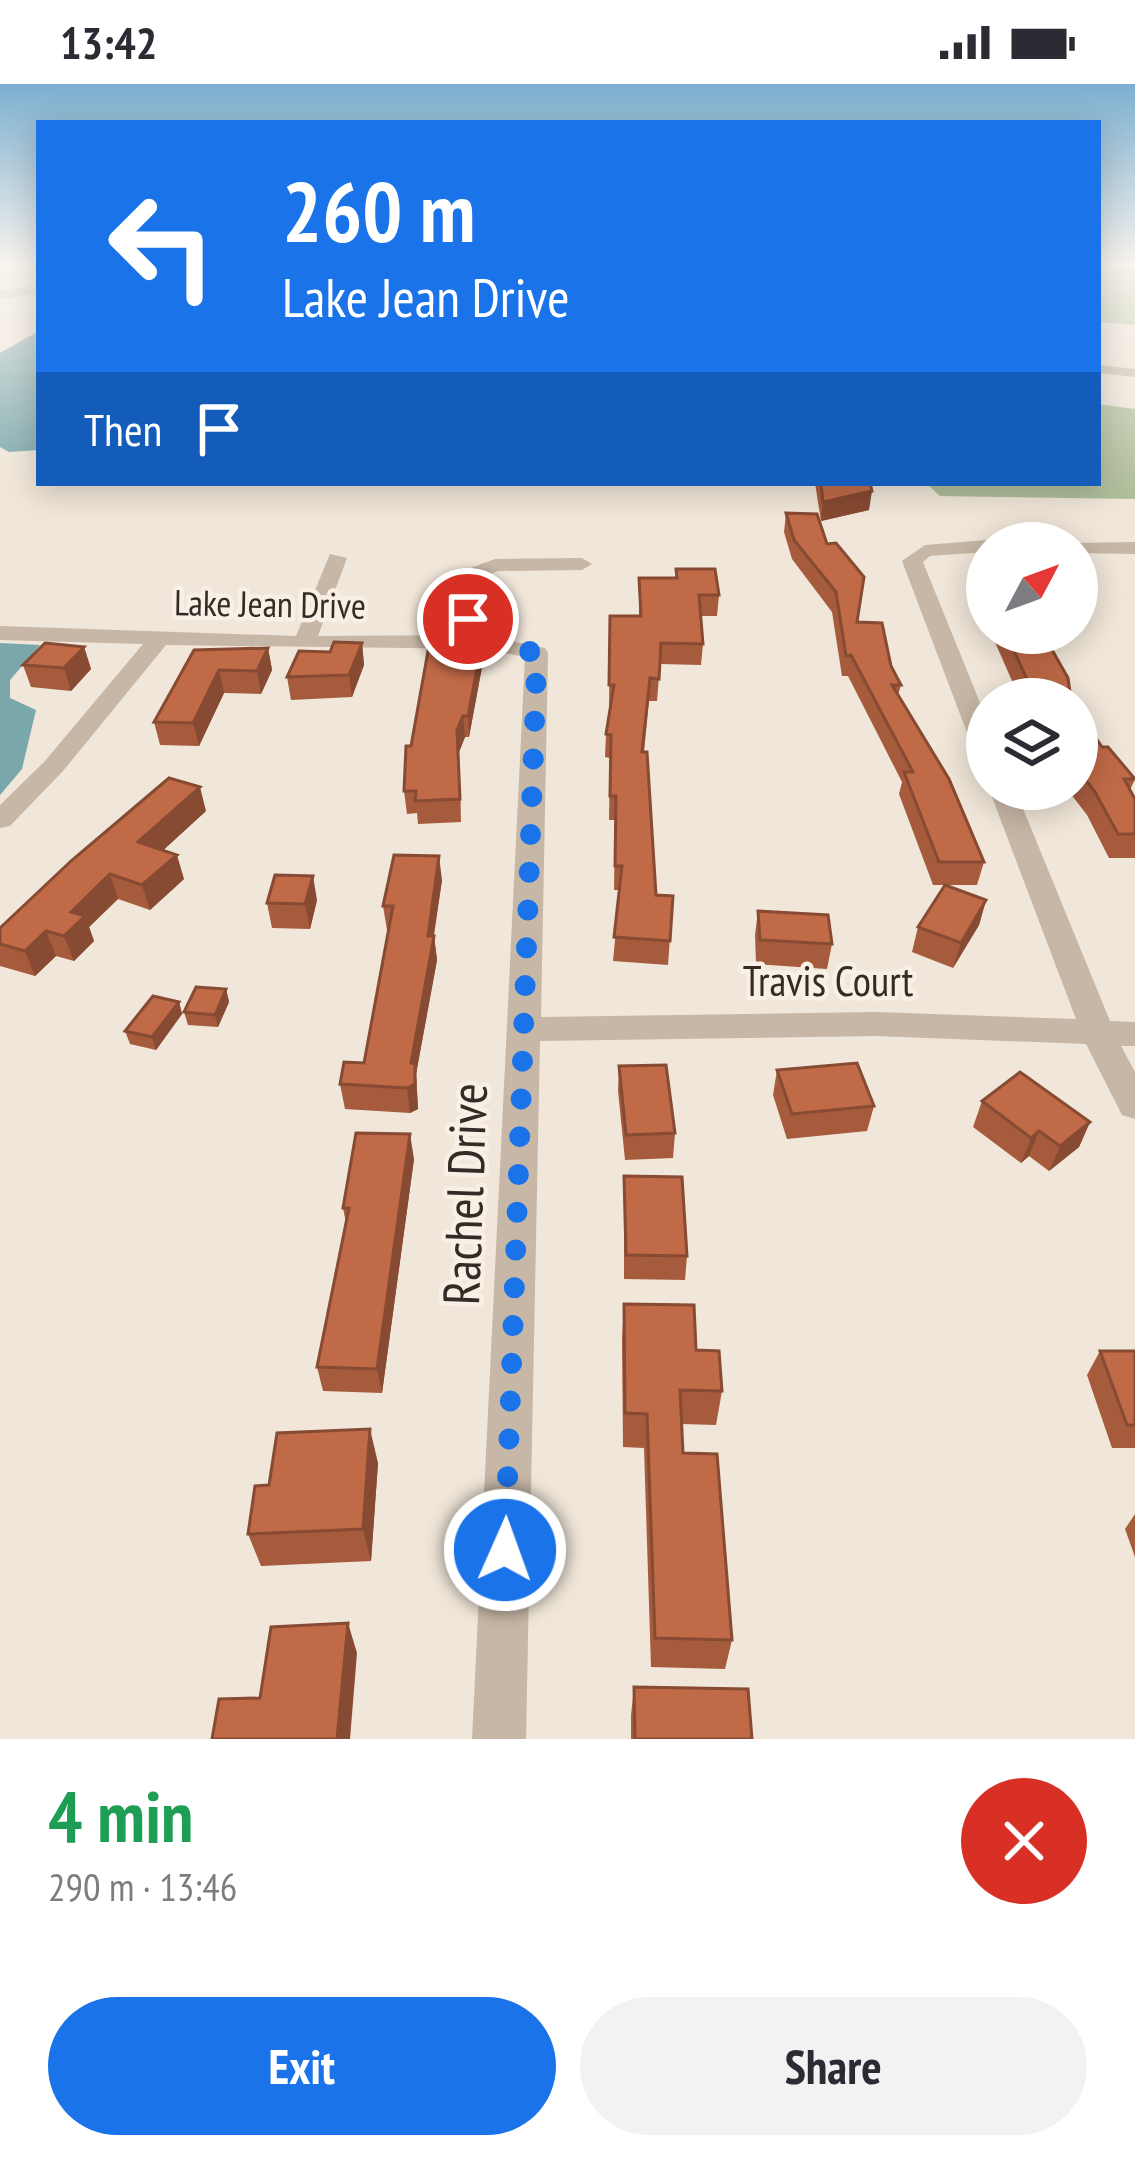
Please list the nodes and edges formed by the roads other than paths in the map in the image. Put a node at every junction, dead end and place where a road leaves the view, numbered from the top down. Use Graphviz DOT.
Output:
graph roads {
  1 [pos="1101,370"];
  2 [pos="1135,373"];
  3 [pos="1098,547"];
  4 [pos="966,548"];
  5 [pos="1135,548"];
  6 [pos="337,559"];
  7 [pos="582,564"];
  8 [pos="0,634"];
  9 [pos="161,637"];
  10 [pos="482,642"];
  11 [pos="304,643"];
  12 [pos="537,653"];
  13 [pos="966,699"];
  14 [pos="1010,810"];
  15 [pos="0,820"];
  16 [pos="520,1029"];
  17 [pos="1135,1034"];
  18 [pos="1099,1036"];
  19 [pos="1135,1105"];
  20 [pos="499,1739"];
  1 -- 2 [label="street"];
  3 -- 5 [label="street"];
  4 -- 13 [label="street"];
  6 -- 11 [label="street"];
  7 -- 10 [label="street"];
  8 -- 9 [label="street, Lake Jean Drive"];
  9 -- 11 [label="street, Lake Jean Drive"];
  9 -- 15 [label="street"];
  10 -- 11 [label="street, Lake Jean Drive"];
  10 -- 12 [label="street, Lake Jean Drive"];
  12 -- 16 [label="street, Rachel Drive"];
  14 -- 18 [label="street"];
  16 -- 18 [label="street, Travis Court"];
  16 -- 20 [label="street, Rachel Drive"];
  17 -- 18 [label="street, Travis Court"];
  18 -- 19 [label="street"];
}
